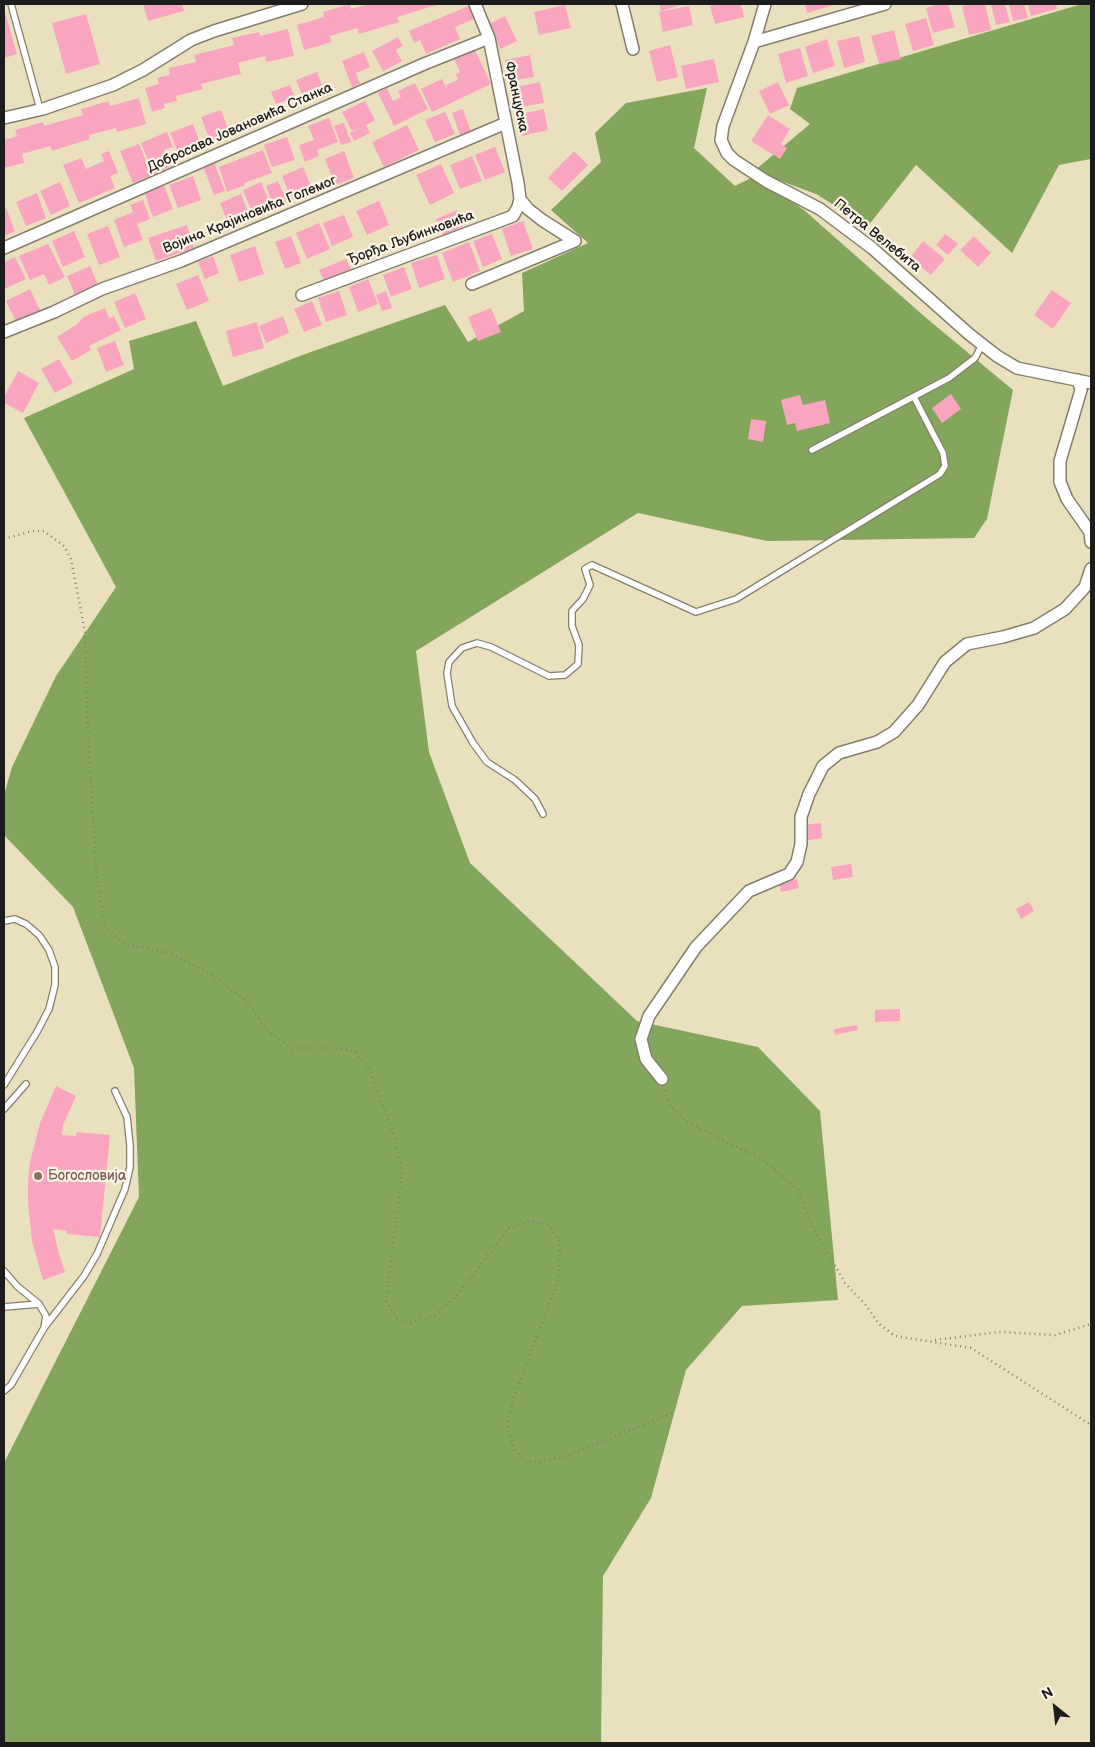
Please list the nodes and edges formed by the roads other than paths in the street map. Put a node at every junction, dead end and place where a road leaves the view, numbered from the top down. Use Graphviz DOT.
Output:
graph roads {
  1 [pos="11,4"];
  2 [pos="302,4"];
  3 [pos="475,4"];
  4 [pos="622,4"];
  5 [pos="765,4"];
  6 [pos="886,4"];
  7 [pos="489,38"];
  8 [pos="754,42"];
  9 [pos="633,49"];
  10 [pos="40,110"];
  11 [pos="4,118"];
  12 [pos="506,123"];
  13 [pos="520,199"];
  14 [pos="4,248"];
  15 [pos="472,284"];
  16 [pos="302,295"];
  17 [pos="4,332"];
  18 [pos="982,345"];
  19 [pos="1078,380"];
  20 [pos="1091,383"];
  21 [pos="914,397"];
  22 [pos="812,450"];
  23 [pos="1091,542"];
  24 [pos="1091,569"];
  25 [pos="543,814"];
  26 [pos="4,921"];
  27 [pos="662,1079"];
  28 [pos="26,1084"];
  29 [pos="4,1085"];
  30 [pos="115,1091"];
  31 [pos="4,1110"];
  32 [pos="4,1271"];
  33 [pos="39,1304"];
  34 [pos="4,1307"];
  35 [pos="44,1328"];
  36 [pos="4,1391"];
  1 -- 10 [label="lane"];
  2 -- 10 [label="street"];
  3 -- 7 [label="street, Француска"];
  4 -- 9 [label="street"];
  5 -- 8 [label="street, Петра Велебита"];
  6 -- 8 [label="street"];
  7 -- 12 [label="street, Француска"];
  7 -- 14 [label="street, Добросава Јовановића Станка"];
  8 -- 18 [label="street, Петра Велебита"];
  10 -- 11 [label="street"];
  12 -- 13 [label="street, Француска"];
  12 -- 17 [label="street, Војина Крајиновића Големог"];
  13 -- 15 [label="street"];
  13 -- 16 [label="street, Ђорђа Љубинковића"];
  18 -- 19 [label="street, Петра Велебита"];
  18 -- 21 [label="lane"];
  19 -- 20 [label="street, Петра Велебита"];
  19 -- 23 [label="street"];
  21 -- 22 [label="lane"];
  21 -- 25 [label="lane"];
  24 -- 27 [label="street"];
  26 -- 29 [label="lane"];
  28 -- 31 [label="lane"];
  30 -- 35 [label="lane"];
  32 -- 33 [label="lane"];
  33 -- 34 [label="lane"];
  33 -- 35 [label="lane"];
  35 -- 36 [label="lane"];
}
